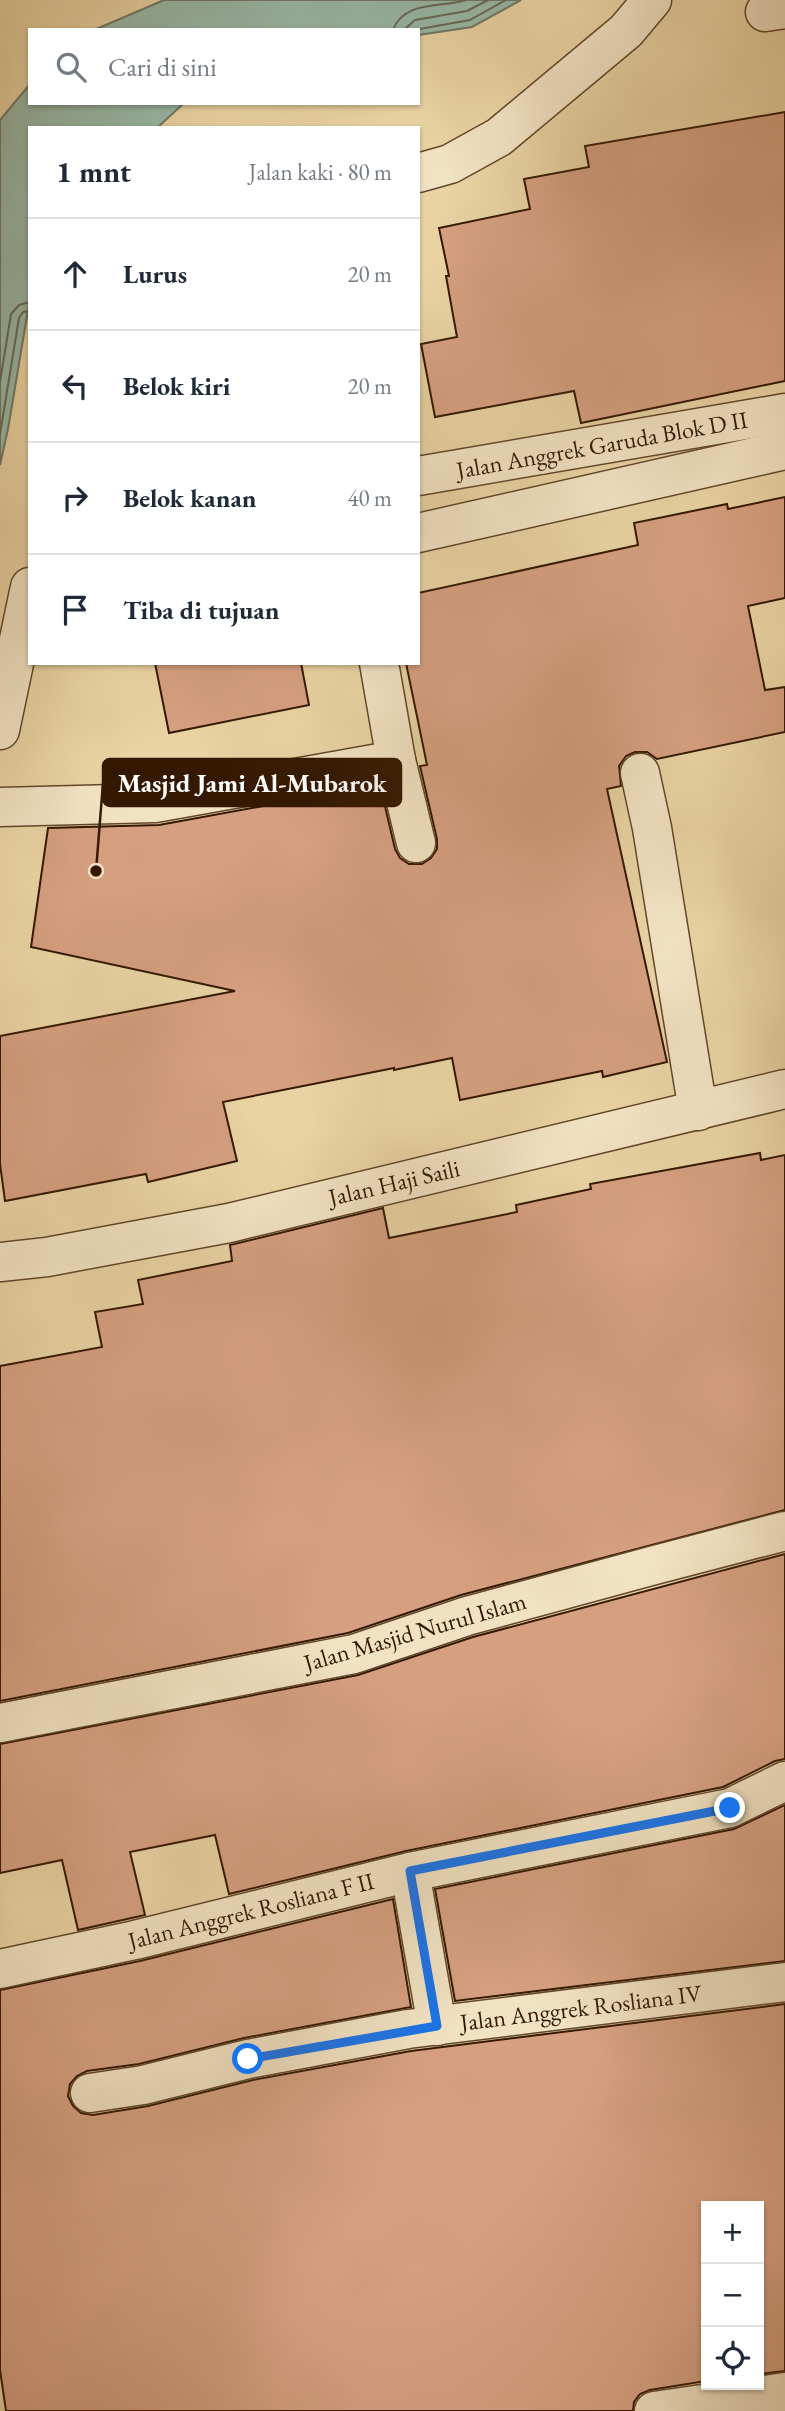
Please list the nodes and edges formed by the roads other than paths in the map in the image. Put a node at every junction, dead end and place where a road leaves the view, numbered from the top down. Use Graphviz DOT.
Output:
graph roads {
  1 [pos="652,0"];
  2 [pos="420,172"];
  3 [pos="785,413"];
  4 [pos="785,450"];
  5 [pos="420,476"];
  6 [pos="420,533"];
  7 [pos="28,597"];
  8 [pos="379,665"];
  9 [pos="0,730"];
  10 [pos="396,760"];
  11 [pos="640,772"];
  12 [pos="0,807"];
  13 [pos="416,843"];
  14 [pos="785,1089"];
  15 [pos="698,1111"];
  16 [pos="0,1262"];
  17 [pos="785,1531"];
  18 [pos="0,1723"];
  19 [pos="785,1781"];
  20 [pos="410,1871"];
  21 [pos="0,1969"];
  22 [pos="785,1982"];
  23 [pos="437,2026"];
  24 [pos="90,2093"];
  25 [pos="785,2392"];
  26 [pos="654,2411"];
  1 -- 2 [label="street"];
  3 -- 5 [label="street, Jalan Anggrek Garuda Blok D II"];
  4 -- 6 [label="street"];
  7 -- 9 [label="street"];
  8 -- 10 [label="street"];
  10 -- 12 [label="street"];
  10 -- 13 [label="street"];
  11 -- 15 [label="street"];
  14 -- 15 [label="street, Jalan Haji Saili"];
  15 -- 16 [label="street, Jalan Haji Saili"];
  17 -- 18 [label="street, Jalan Masjid Nurul Islam"];
  19 -- 20 [label="street, Jalan Anggrek Rosliana F II"];
  20 -- 21 [label="street, Jalan Anggrek Rosliana F II"];
  20 -- 23 [label="street"];
  22 -- 23 [label="street, Jalan Anggrek Rosliana IV"];
  23 -- 24 [label="street, Jalan Anggrek Rosliana IV"];
  25 -- 26 [label="street"];
}
